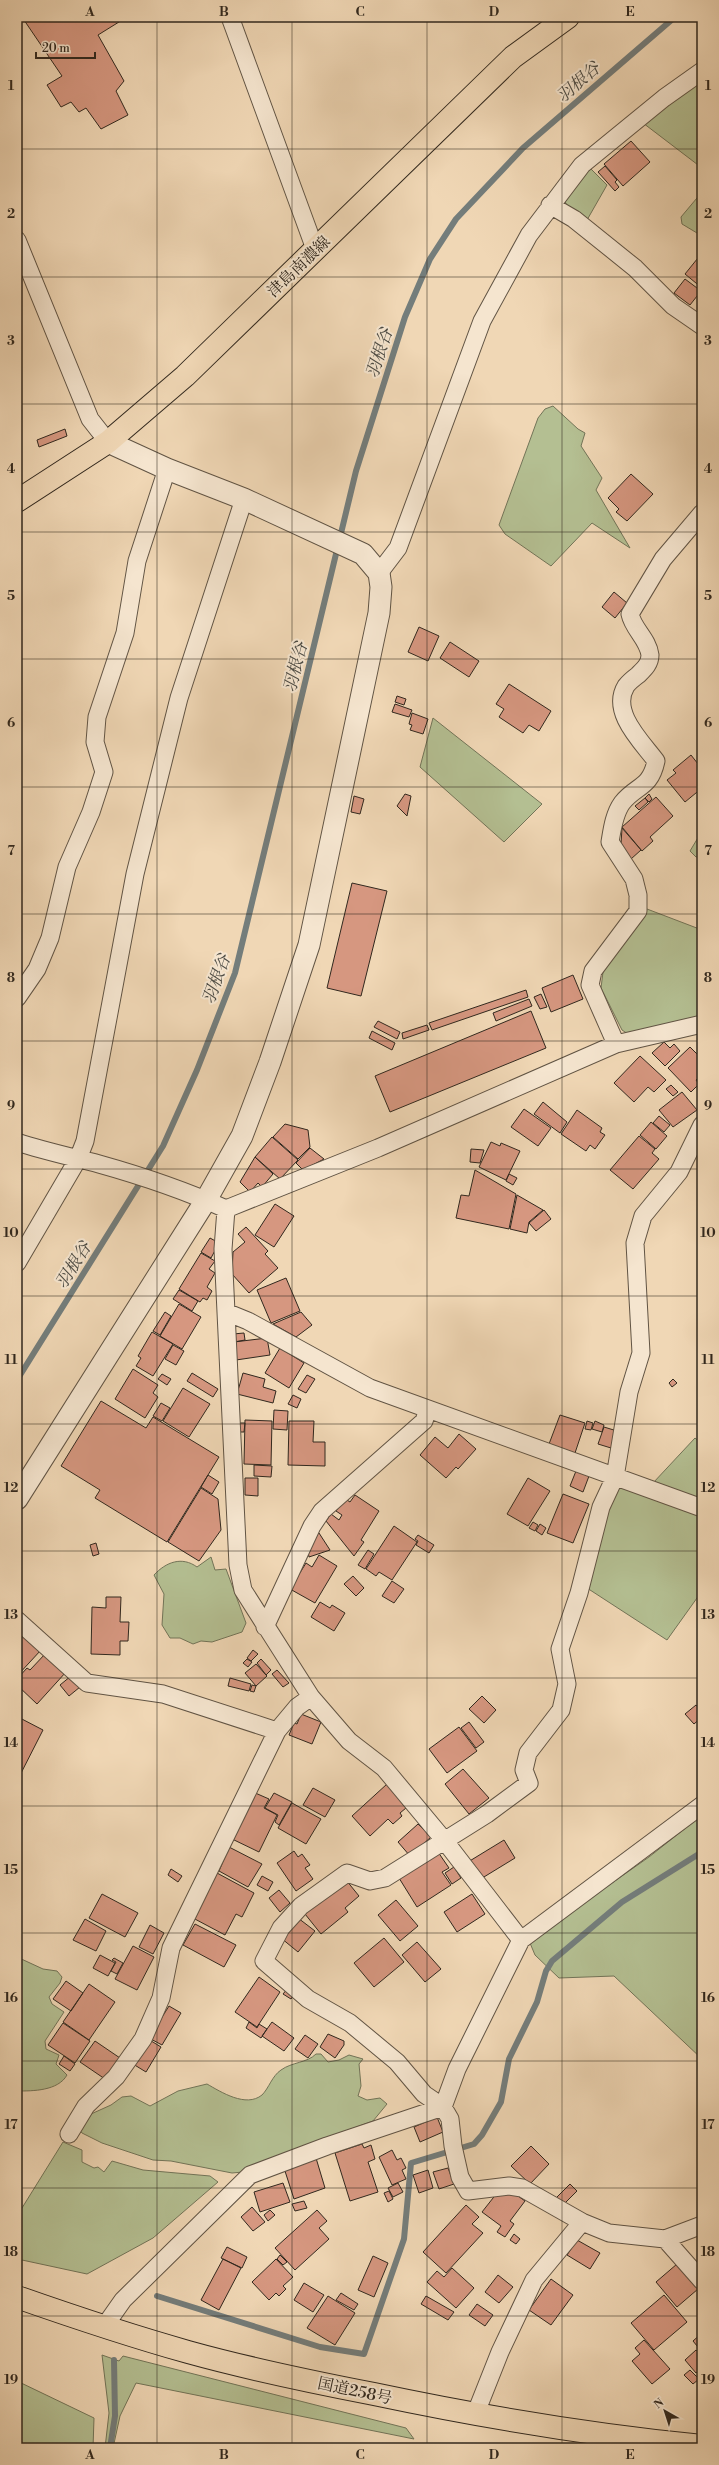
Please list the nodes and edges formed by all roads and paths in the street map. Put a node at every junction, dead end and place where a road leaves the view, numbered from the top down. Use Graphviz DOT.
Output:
graph roads {
  1 [pos="230,17"];
  2 [pos="568,17"];
  3 [pos="702,70"];
  4 [pos="550,205"];
  5 [pos="17,240"];
  6 [pos="315,249"];
  7 [pos="702,326"];
  8 [pos="108,442"];
  9 [pos="167,470"];
  10 [pos="244,499"];
  11 [pos="17,501"];
  12 [pos="702,513"];
  13 [pos="379,573"];
  14 [pos="17,998"];
  15 [pos="702,1024"];
  16 [pos="616,1044"];
  17 [pos="702,1124"];
  18 [pos="17,1142"];
  19 [pos="78,1159"];
  20 [pos="199,1197"];
  21 [pos="226,1209"];
  22 [pos="17,1263"];
  23 [pos="226,1312"];
  24 [pos="428,1409"];
  25 [pos="615,1477"];
  26 [pos="17,1499"];
  27 [pos="702,1508"];
  28 [pos="17,1620"];
  29 [pos="265,1626"];
  30 [pos="311,1697"];
  31 [pos="277,1731"];
  32 [pos="702,1805"];
  33 [pos="444,1840"];
  34 [pos="521,1940"];
  35 [pos="443,2108"];
  36 [pos="69,2134"];
  37 [pos="582,2222"];
  38 [pos="702,2225"];
  39 [pos="665,2239"];
  40 [pos="702,2281"];
  41 [pos="17,2297"];
  42 [pos="104,2327"];
  43 [pos="476,2415"];
  44 [pos="702,2446"];
  1 -- 6 [label="street"];
  2 -- 6 [label="main road, 津島南濃線"];
  3 -- 4 [label="street"];
  4 -- 7 [label="street"];
  4 -- 13 [label="street"];
  5 -- 8 [label="street"];
  6 -- 8 [label="main road, 津島南濃線"];
  8 -- 9 [label="street"];
  8 -- 11 [label="main road, 津島南濃線"];
  9 -- 10 [label="street"];
  9 -- 14 [label="street"];
  10 -- 13 [label="street"];
  10 -- 19 [label="street"];
  12 -- 16 [label="street"];
  13 -- 20 [label="street"];
  15 -- 16 [label="street"];
  16 -- 21 [label="street"];
  17 -- 25 [label="street"];
  18 -- 19 [label="street"];
  19 -- 20 [label="street"];
  19 -- 22 [label="street"];
  20 -- 21 [label="street"];
  20 -- 26 [label="street"];
  21 -- 23 [label="street"];
  23 -- 24 [label="street"];
  23 -- 29 [label="street"];
  24 -- 25 [label="street"];
  24 -- 29 [label="street"];
  25 -- 27 [label="street"];
  25 -- 33 [label="street"];
  28 -- 31 [label="street"];
  29 -- 30 [label="street"];
  30 -- 31 [label="street"];
  30 -- 33 [label="street"];
  31 -- 36 [label="street"];
  32 -- 34 [label="street"];
  33 -- 34 [label="street"];
  33 -- 35 [label="street"];
  34 -- 35 [label="street"];
  35 -- 37 [label="street"];
  35 -- 42 [label="street"];
  37 -- 39 [label="street"];
  37 -- 43 [label="street"];
  38 -- 39 [label="street"];
  39 -- 40 [label="street"];
  41 -- 42 [label="main road, 国道258号"];
  42 -- 43 [label="main road, 国道258号"];
  43 -- 44 [label="main road, 国道258号"];
}
